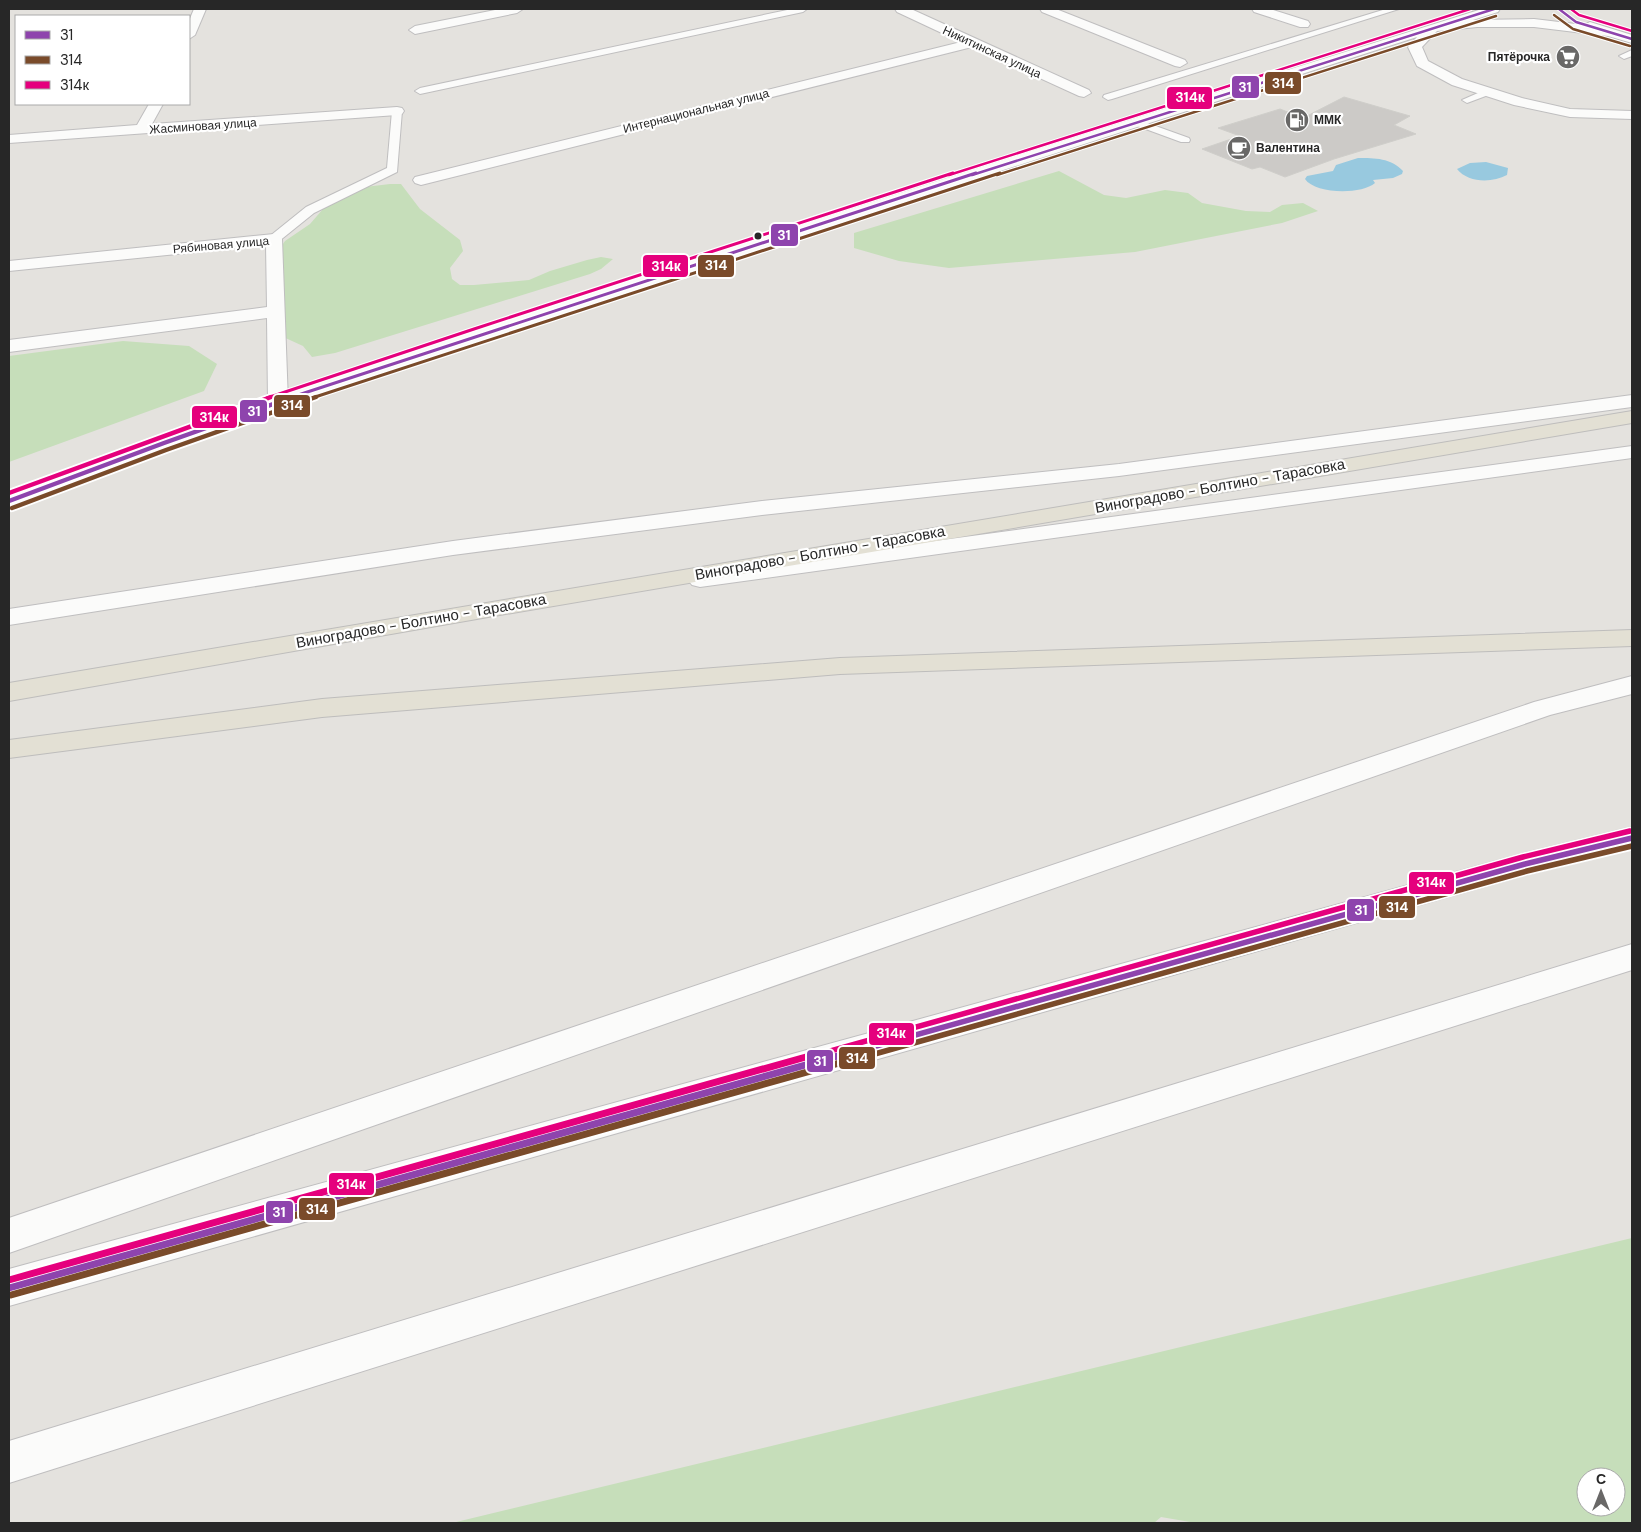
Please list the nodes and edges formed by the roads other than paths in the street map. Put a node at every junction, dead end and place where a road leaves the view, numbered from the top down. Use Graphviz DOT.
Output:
graph roads {
  1 [pos="200,9"];
  2 [pos="517,9"];
  3 [pos="804,9"];
  4 [pos="901,9"];
  5 [pos="1046,9"];
  6 [pos="1258,9"];
  7 [pos="1395,9"];
  8 [pos="1494,9"];
  9 [pos="1559,9"];
  10 [pos="1308,23"];
  11 [pos="1433,28"];
  12 [pos="415,30"];
  13 [pos="1286,30"];
  14 [pos="1607,32"];
  15 [pos="190,33"];
  16 [pos="1632,39"];
  17 [pos="971,43"];
  18 [pos="1184,62"];
  19 [pos="1160,69"];
  20 [pos="420,92"];
  21 [pos="1089,92"];
  22 [pos="1487,92"];
  23 [pos="1108,97"];
  24 [pos="1467,100"];
  25 [pos="155,105"];
  26 [pos="397,111"];
  27 [pos="1570,113"];
  28 [pos="1632,116"];
  29 [pos="1136,122"];
  30 [pos="1632,124"];
  31 [pos="142,130"];
  32 [pos="9,138"];
  33 [pos="1185,140"];
  34 [pos="421,180"];
  35 [pos="274,239"];
  36 [pos="9,266"];
  37 [pos="276,311"];
  38 [pos="9,346"];
  39 [pos="1632,400"];
  40 [pos="278,402"];
  41 [pos="1632,417"];
  42 [pos="1632,452"];
  43 [pos="9,500"];
  44 [pos="494,608"];
  45 [pos="9,617"];
  46 [pos="1632,638"];
  47 [pos="1632,685"];
  48 [pos="9,692"];
  49 [pos="9,749"];
  50 [pos="1632,838"];
  51 [pos="1632,957"];
  52 [pos="9,1236"];
  53 [pos="9,1288"];
  54 [pos="9,1462"];
  1 -- 15 [label="main road"];
  2 -- 12 [label="main road"];
  3 -- 20 [label="lane"];
  4 -- 17 [label="main road, Никитинская улица"];
  5 -- 18 [label="main road"];
  6 -- 10 [label="main road"];
  7 -- 23 [label="lane"];
  8 -- 11 [label="main road"];
  9 -- 14 [label="main road"];
  10 -- 13 [label="lane"];
  11 -- 14 [label="main road"];
  11 -- 22 [label="main road"];
  11 -- 29 [label="main road"];
  14 -- 16 [label="main road"];
  17 -- 21 [label="main road, Никитинская улица"];
  17 -- 34 [label="main road, Интернациональная улица"];
  18 -- 19 [label="lane"];
  22 -- 24 [label="lane"];
  22 -- 27 [label="main road"];
  25 -- 31 [label="main road"];
  26 -- 31 [label="main road, Жасминовая улица"];
  26 -- 35 [label="lane"];
  27 -- 28 [label="main road"];
  27 -- 30 [label="main road"];
  29 -- 33 [label="lane"];
  29 -- 40 [label="main road"];
  31 -- 32 [label="main road, Жасминовая улица"];
  35 -- 36 [label="main road, Рябиновая улица"];
  35 -- 37 [label="main road, Рябиновая улица"];
  37 -- 38 [label="main road"];
  37 -- 40 [label="main road, Рябиновая улица"];
  39 -- 45 [label="main road"];
  40 -- 43 [label="main road"];
  41 -- 44 [label="main road, Виноградово - Болтино - Тарасовка"];
  42 -- 44 [label="main road"];
  44 -- 48 [label="main road, Виноградово - Болтино - Тарасовка"];
  46 -- 49 [label="main road"];
  47 -- 52 [label="main road"];
  50 -- 53 [label="main road"];
  51 -- 54 [label="main road"];
}
